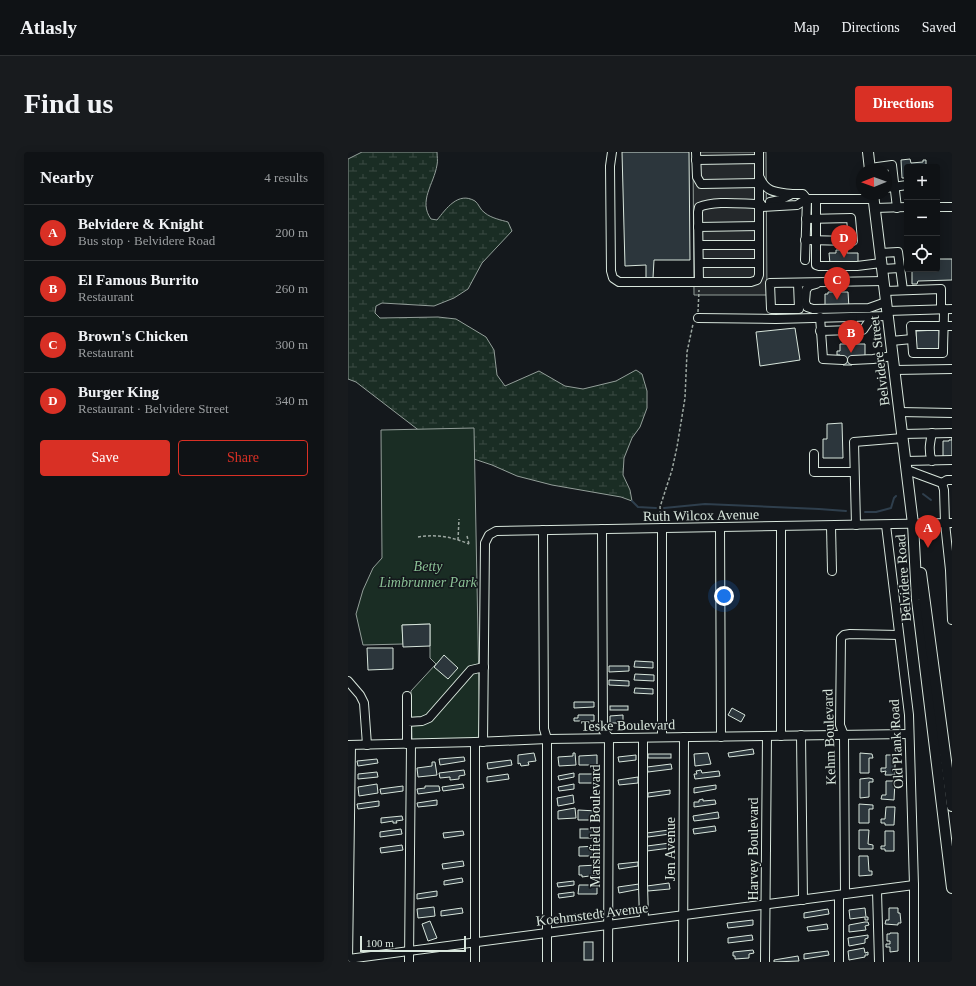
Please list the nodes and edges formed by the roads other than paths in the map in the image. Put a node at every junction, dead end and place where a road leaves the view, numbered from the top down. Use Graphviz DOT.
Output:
graph roads {
  1 [pos="612,152"];
  2 [pos="868,152"];
  3 [pos="759,155"];
  4 [pos="696,156"];
  5 [pos="869,164"];
  6 [pos="759,180"];
  7 [pos="904,186"];
  8 [pos="892,188"];
  9 [pos="792,194"];
  10 [pos="892,194"];
  11 [pos="807,200"];
  12 [pos="816,200"];
  13 [pos="856,200"];
  14 [pos="874,200"];
  15 [pos="760,204"];
  16 [pos="904,207"];
  17 [pos="940,207"];
  18 [pos="952,207"];
  19 [pos="897,208"];
  20 [pos="806,219"];
  21 [pos="816,219"];
  22 [pos="759,226"];
  23 [pos="698,227"];
  24 [pos="805,240"];
  25 [pos="815,240"];
  26 [pos="698,245"];
  27 [pos="759,245"];
  28 [pos="805,260"];
  29 [pos="881,262"];
  30 [pos="699,263"];
  31 [pos="759,263"];
  32 [pos="900,268"];
  33 [pos="699,282"];
  34 [pos="832,282"];
  35 [pos="798,283"];
  36 [pos="884,286"];
  37 [pos="903,290"];
  38 [pos="946,309"];
  39 [pos="887,310"];
  40 [pos="820,317"];
  41 [pos="853,317"];
  42 [pos="872,317"];
  43 [pos="698,318"];
  44 [pos="948,326"];
  45 [pos="852,330"];
  46 [pos="820,331"];
  47 [pos="912,339"];
  48 [pos="891,341"];
  49 [pos="893,356"];
  50 [pos="843,360"];
  51 [pos="852,360"];
  52 [pos="894,370"];
  53 [pos="952,370"];
  54 [pos="900,412"];
  55 [pos="952,413"];
  56 [pos="932,433"];
  57 [pos="952,433"];
  58 [pos="902,436"];
  59 [pos="814,454"];
  60 [pos="932,460"];
  61 [pos="952,460"];
  62 [pos="906,466"];
  63 [pos="854,472"];
  64 [pos="952,480"];
  65 [pos="942,483"];
  66 [pos="948,496"];
  67 [pos="948,506"];
  68 [pos="948,523"];
  69 [pos="913,524"];
  70 [pos="856,525"];
  71 [pos="886,525"];
  72 [pos="781,526"];
  73 [pos="831,526"];
  74 [pos="720,527"];
  75 [pos="662,528"];
  76 [pos="602,529"];
  77 [pos="543,530"];
  78 [pos="951,570"];
  79 [pos="832,571"];
  80 [pos="951,590"];
  81 [pos="952,619"];
  82 [pos="900,635"];
  83 [pos="484,666"];
  84 [pos="348,681"];
  85 [pos="406,696"];
  86 [pos="407,722"];
  87 [pos="909,734"];
  88 [pos="844,735"];
  89 [pos="721,736"];
  90 [pos="766,736"];
  91 [pos="781,736"];
  92 [pos="801,736"];
  93 [pos="662,737"];
  94 [pos="684,737"];
  95 [pos="608,738"];
  96 [pos="643,738"];
  97 [pos="548,739"];
  98 [pos="479,742"];
  99 [pos="409,744"];
  100 [pos="349,745"];
  101 [pos="367,745"];
  102 [pos="952,806"];
  103 [pos="914,885"];
  104 [pos="952,888"];
  105 [pos="877,891"];
  106 [pos="842,895"];
  107 [pos="803,900"];
  108 [pos="766,905"];
  109 [pos="683,915"];
  110 [pos="644,920"];
  111 [pos="608,925"];
  112 [pos="547,933"];
  113 [pos="475,942"];
  114 [pos="410,951"];
  115 [pos="348,960"];
  116 [pos="410,962"];
  117 [pos="475,962"];
  118 [pos="546,962"];
  119 [pos="608,962"];
  120 [pos="683,962"];
  121 [pos="765,962"];
  122 [pos="839,962"];
  123 [pos="879,962"];
  124 [pos="914,962"];
  1 -- 33 [label="street"];
  2 -- 5 [label="main road"];
  3 -- 4 [label="street"];
  3 -- 6 [label="street"];
  4 -- 6 [label="street"];
  6 -- 9 [label="street"];
  6 -- 15 [label="street"];
  7 -- 8 [label="street"];
  9 -- 11 [label="street"];
  9 -- 15 [label="street"];
  10 -- 19 [label="street"];
  11 -- 12 [label="street"];
  11 -- 15 [label="street"];
  11 -- 20 [label="street"];
  12 -- 13 [label="street"];
  12 -- 21 [label="street"];
  14 -- 19 [label="street"];
  14 -- 29 [label="main road, Belvidere Street"];
  15 -- 22 [label="street"];
  15 -- 23 [label="street"];
  16 -- 19 [label="street"];
  17 -- 18 [label="street"];
  20 -- 21 [label="street"];
  20 -- 24 [label="street"];
  21 -- 25 [label="street"];
  21 -- 25 [label="street"];
  22 -- 23 [label="street"];
  22 -- 27 [label="street"];
  23 -- 26 [label="street"];
  24 -- 25 [label="street"];
  24 -- 28 [label="street"];
  25 -- 29 [label="street"];
  26 -- 27 [label="street"];
  26 -- 30 [label="street"];
  27 -- 31 [label="street"];
  29 -- 32 [label="street"];
  29 -- 32 [label="street"];
  29 -- 36 [label="main road, Belvidere Street"];
  30 -- 31 [label="street"];
  30 -- 33 [label="street"];
  31 -- 33 [label="street"];
  32 -- 37 [label="street"];
  34 -- 35 [label="street"];
  34 -- 36 [label="street"];
  34 -- 39 [label="street"];
  35 -- 35 [label="street"];
  36 -- 37 [label="street"];
  36 -- 39 [label="main road, Belvidere Street"];
  37 -- 38 [label="street"];
  38 -- 39 [label="street"];
  38 -- 44 [label="street"];
  39 -- 42 [label="street"];
  39 -- 48 [label="main road, Belvidere Street"];
  40 -- 41 [label="street"];
  40 -- 43 [label="street"];
  40 -- 46 [label="street"];
  41 -- 42 [label="street"];
  41 -- 45 [label="street"];
  42 -- 45 [label="street"];
  44 -- 47 [label="street"];
  44 -- 47 [label="street"];
  45 -- 46 [label="street"];
  46 -- 50 [label="street"];
  47 -- 48 [label="street"];
  48 -- 49 [label="main road, Belvidere Street"];
  49 -- 51 [label="street"];
  49 -- 52 [label="main road, Belvidere Street"];
  52 -- 53 [label="street"];
  52 -- 54 [label="main road, Belvidere Street"];
  54 -- 55 [label="street"];
  54 -- 58 [label="main road, Belvidere Street"];
  56 -- 57 [label="street"];
  56 -- 58 [label="street"];
  56 -- 60 [label="street"];
  58 -- 62 [label="main road, Belvidere Street"];
  58 -- 63 [label="street"];
  59 -- 63 [label="street"];
  60 -- 61 [label="street"];
  60 -- 62 [label="street"];
  62 -- 65 [label="street"];
  62 -- 69 [label="main road, Belvidere Street"];
  63 -- 70 [label="street"];
  64 -- 65 [label="street"];
  65 -- 66 [label="street"];
  66 -- 67 [label="street"];
  67 -- 68 [label="street"];
  68 -- 69 [label="street, Ruth Wilcox Avenue"];
  68 -- 78 [label="street"];
  69 -- 71 [label="street, Ruth Wilcox Avenue"];
  69 -- 102 [label="main road, Belvidere Road"];
  69 -- 104 [label="main road, Belvidere Road"];
  70 -- 71 [label="street, Ruth Wilcox Avenue"];
  70 -- 73 [label="street, Ruth Wilcox Avenue"];
  71 -- 82 [label="street, Old Plank Road"];
  72 -- 73 [label="street, Ruth Wilcox Avenue"];
  72 -- 74 [label="street, Ruth Wilcox Avenue"];
  72 -- 91 [label="street"];
  73 -- 79 [label="street"];
  74 -- 75 [label="street, Ruth Wilcox Avenue"];
  74 -- 89 [label="street"];
  75 -- 76 [label="street, Ruth Wilcox Avenue"];
  75 -- 93 [label="street"];
  76 -- 77 [label="street, Ruth Wilcox Avenue"];
  76 -- 95 [label="street, Marshfield Boulevard"];
  77 -- 83 [label="street, Ruth Wilcox Avenue"];
  77 -- 97 [label="street"];
  78 -- 80 [label="street"];
  80 -- 81 [label="street"];
  82 -- 87 [label="street, Old Plank Road"];
  82 -- 88 [label="street, Kehm Boulevard"];
  83 -- 86 [label="street"];
  83 -- 98 [label="street"];
  84 -- 101 [label="street"];
  85 -- 86 [label="street"];
  86 -- 99 [label="street"];
  87 -- 88 [label="street, Teske Boulevard"];
  87 -- 103 [label="street, Old Plank Road"];
  88 -- 92 [label="street, Teske Boulevard"];
  88 -- 106 [label="street, Kehm Boulevard"];
  89 -- 90 [label="street, Teske Boulevard"];
  89 -- 94 [label="street, Teske Boulevard"];
  90 -- 91 [label="street, Teske Boulevard"];
  90 -- 108 [label="street, Harvey Boulevard"];
  91 -- 92 [label="street, Teske Boulevard"];
  92 -- 107 [label="street"];
  93 -- 94 [label="street, Teske Boulevard"];
  93 -- 96 [label="street, Teske Boulevard"];
  94 -- 109 [label="street, Jen Avenue"];
  95 -- 96 [label="street, Teske Boulevard"];
  95 -- 97 [label="street, Teske Boulevard"];
  95 -- 111 [label="street, Marshfield Boulevard"];
  96 -- 110 [label="street"];
  97 -- 98 [label="street, Teske Boulevard"];
  97 -- 112 [label="street"];
  98 -- 99 [label="street, Teske Boulevard"];
  98 -- 113 [label="street"];
  99 -- 101 [label="street, Teske Boulevard"];
  99 -- 114 [label="street"];
  100 -- 101 [label="street, Teske Boulevard"];
  100 -- 115 [label="street"];
  103 -- 105 [label="street, Koehmstedt Avenue"];
  103 -- 124 [label="street, Old Plank Road"];
  105 -- 106 [label="street, Koehmstedt Avenue"];
  105 -- 123 [label="street"];
  106 -- 107 [label="street, Koehmstedt Avenue"];
  106 -- 122 [label="street, Kehm Boulevard"];
  107 -- 108 [label="street, Koehmstedt Avenue"];
  108 -- 109 [label="street, Koehmstedt Avenue"];
  108 -- 121 [label="street, Harvey Boulevard"];
  109 -- 110 [label="street, Koehmstedt Avenue"];
  109 -- 120 [label="street, Jen Avenue"];
  110 -- 111 [label="street, Koehmstedt Avenue"];
  111 -- 112 [label="street, Koehmstedt Avenue"];
  111 -- 119 [label="street, Marshfield Boulevard"];
  112 -- 113 [label="street, Koehmstedt Avenue"];
  112 -- 118 [label="street"];
  113 -- 114 [label="street, Koehmstedt Avenue"];
  113 -- 117 [label="street"];
  114 -- 115 [label="street, Koehmstedt Avenue"];
  114 -- 116 [label="street"];
}
